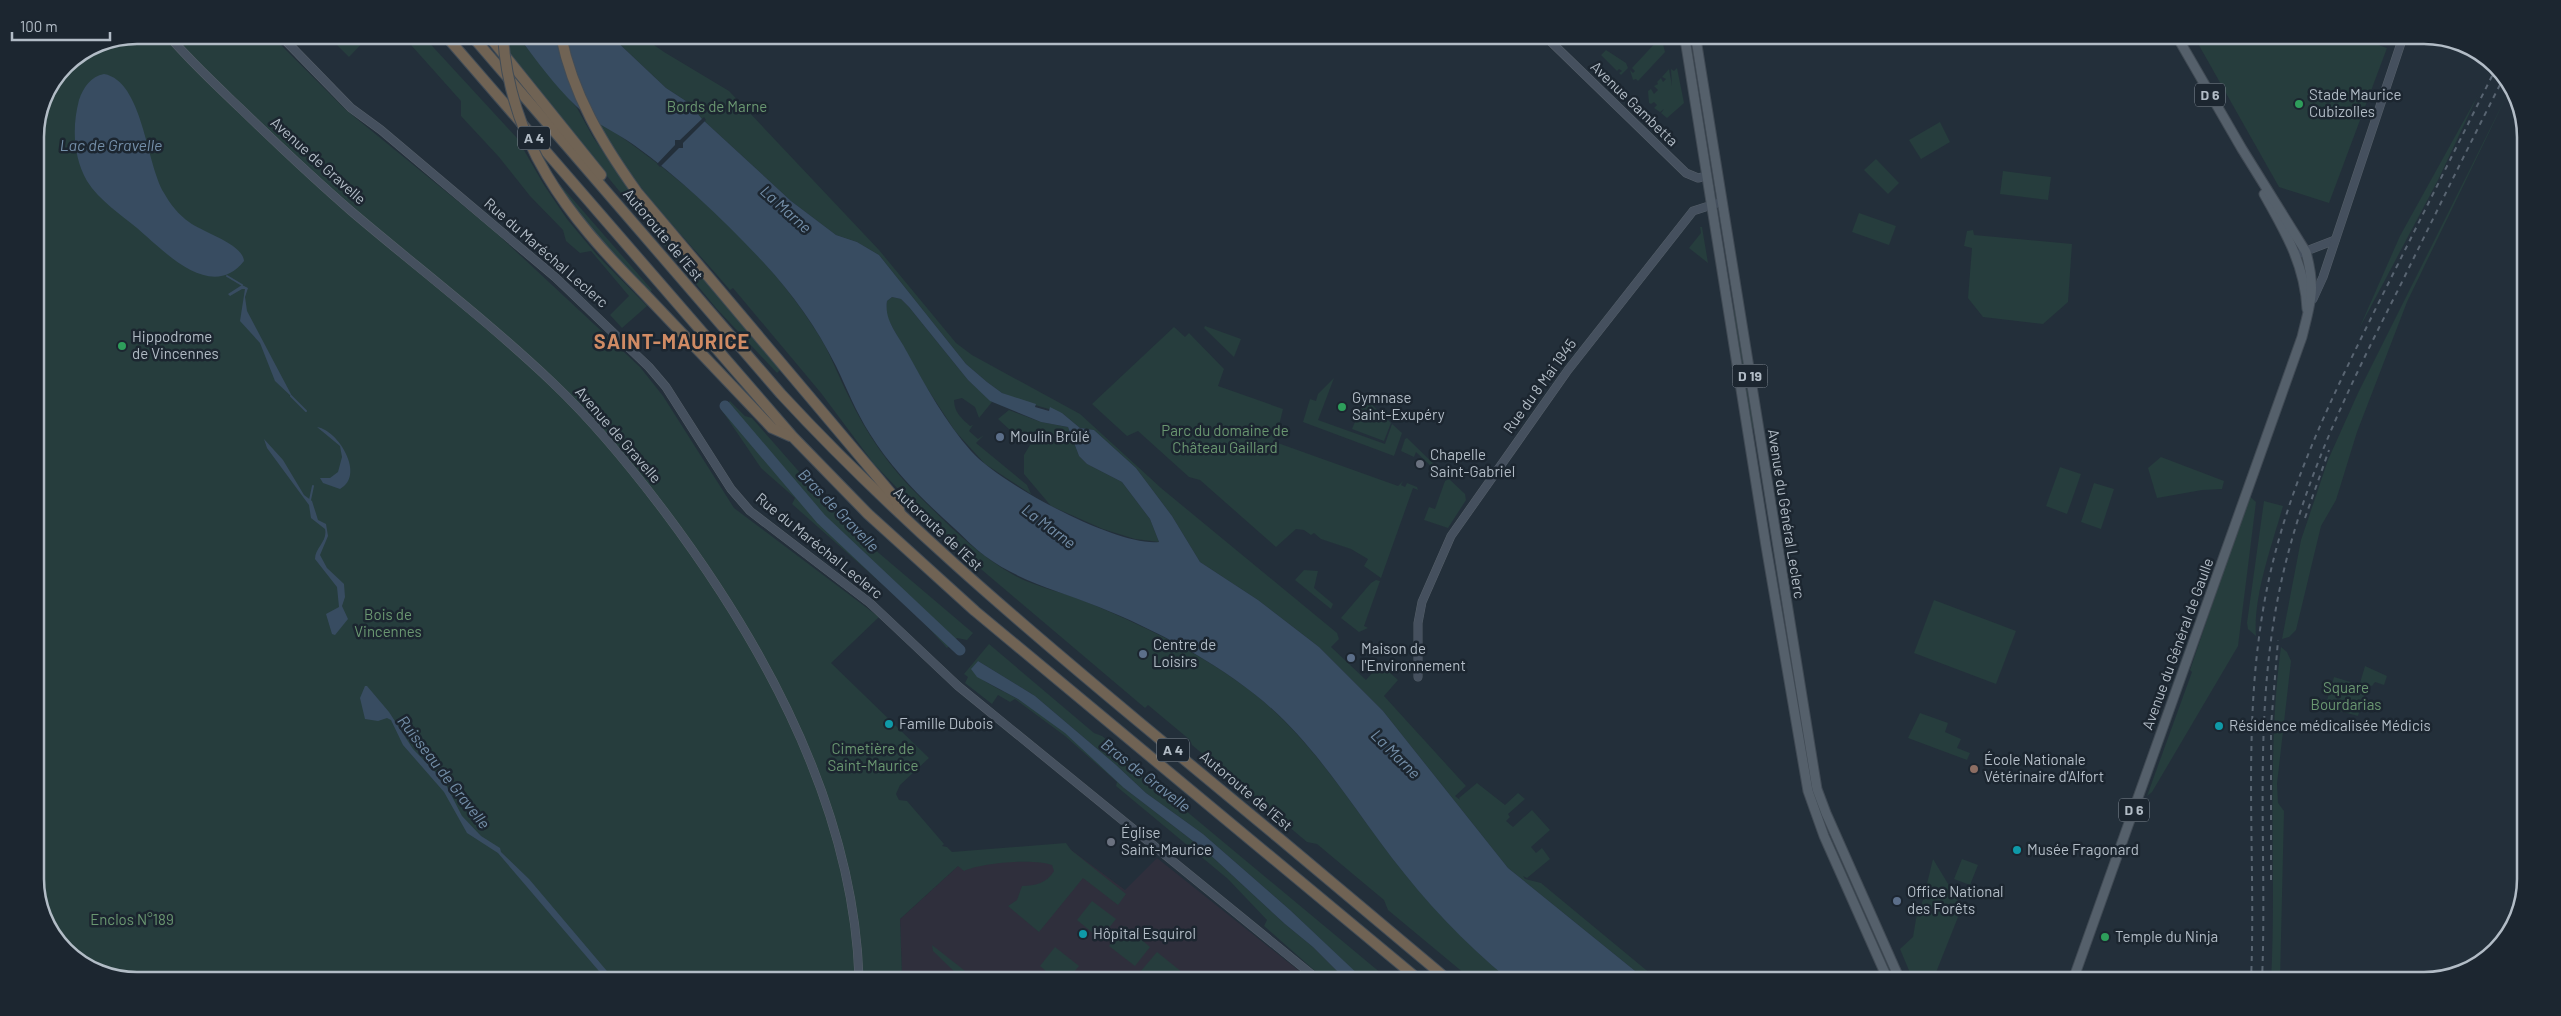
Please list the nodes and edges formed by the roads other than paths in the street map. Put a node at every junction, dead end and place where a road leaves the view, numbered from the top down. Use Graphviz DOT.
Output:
graph roads {
  1 [pos="177,44"];
  2 [pos="289,44"];
  3 [pos="453,44"];
  4 [pos="479,44"];
  5 [pos="495,44"];
  6 [pos="504,44"];
  7 [pos="562,44"];
  8 [pos="1552,44"];
  9 [pos="1686,44"];
  10 [pos="1697,44"];
  11 [pos="2181,44"];
  12 [pos="2401,44"];
  13 [pos="1695,100"];
  14 [pos="1705,101"];
  15 [pos="2242,149"];
  16 [pos="1707,176"];
  17 [pos="616,202"];
  18 [pos="1722,202"];
  19 [pos="1712,204"];
  20 [pos="2335,240"];
  21 [pos="2306,252"];
  22 [pos="2296,254"];
  23 [pos="2312,299"];
  24 [pos="2307,317"];
  25 [pos="793,437"];
  26 [pos="902,517"];
  27 [pos="1768,558"];
  28 [pos="1784,578"];
  29 [pos="1418,677"];
  30 [pos="859,972"];
  31 [pos="1309,972"];
  32 [pos="1410,972"];
  33 [pos="1439,972"];
  34 [pos="1884,972"];
  35 [pos="1896,972"];
  36 [pos="2076,972"];
  1 -- 30 [label="street, Avenue de Gravelle"];
  2 -- 31 [label="street, Rue du Maréchal Leclerc"];
  3 -- 25 [label="highway, A 4"];
  4 -- 17 [label="highway, Autoroute de l’Est / A 4"];
  5 -- 17 [label="highway"];
  6 -- 25 [label="highway, bridge"];
  7 -- 26 [label="highway"];
  8 -- 16 [label="street, Avenue Gambetta"];
  9 -- 13 [label="main road, Avenue du Général Leclerc / D 19"];
  10 -- 14 [label="main road, Avenue du Général Leclerc / D 19"];
  11 -- 15 [label="main road, D 6"];
  12 -- 20 [label="street, Avenue du Général de Gaulle"];
  13 -- 14 [label="main road"];
  13 -- 16 [label="main road, Avenue du Général Leclerc / D 19"];
  14 -- 18 [label="main road, Avenue du Général Leclerc / D 19"];
  15 -- 21 [label="main road, D 6"];
  15 -- 22 [label="main road, D 6"];
  16 -- 19 [label="main road, Avenue du Général Leclerc / D 19"];
  17 -- 26 [label="highway, Autoroute de l’Est / A 4"];
  18 -- 19 [label="street, Rue du 8 Mai 1945"];
  18 -- 28 [label="main road, Avenue du Général Leclerc / D 19"];
  19 -- 27 [label="main road, Avenue du Général Leclerc / D 19"];
  19 -- 29 [label="street, Rue du 8 Mai 1945"];
  20 -- 21 [label="street"];
  20 -- 23 [label="street, Avenue du Général de Gaulle"];
  21 -- 22 [label="street"];
  21 -- 23 [label="main road, Avenue du Général de Gaulle / D 6"];
  22 -- 24 [label="main road, Avenue du Général de Gaulle / D 6"];
  23 -- 24 [label="main road, Avenue du Général de Gaulle / D 6"];
  24 -- 36 [label="main road, Avenue du Général de Gaulle / D 6"];
  25 -- 32 [label="highway, A 4"];
  26 -- 33 [label="highway, Autoroute de l’Est / A 4"];
  27 -- 28 [label="main road"];
  27 -- 34 [label="main road, Avenue du Général Leclerc / D 19"];
  28 -- 35 [label="main road, Avenue du Général Leclerc / D 19"];
}
